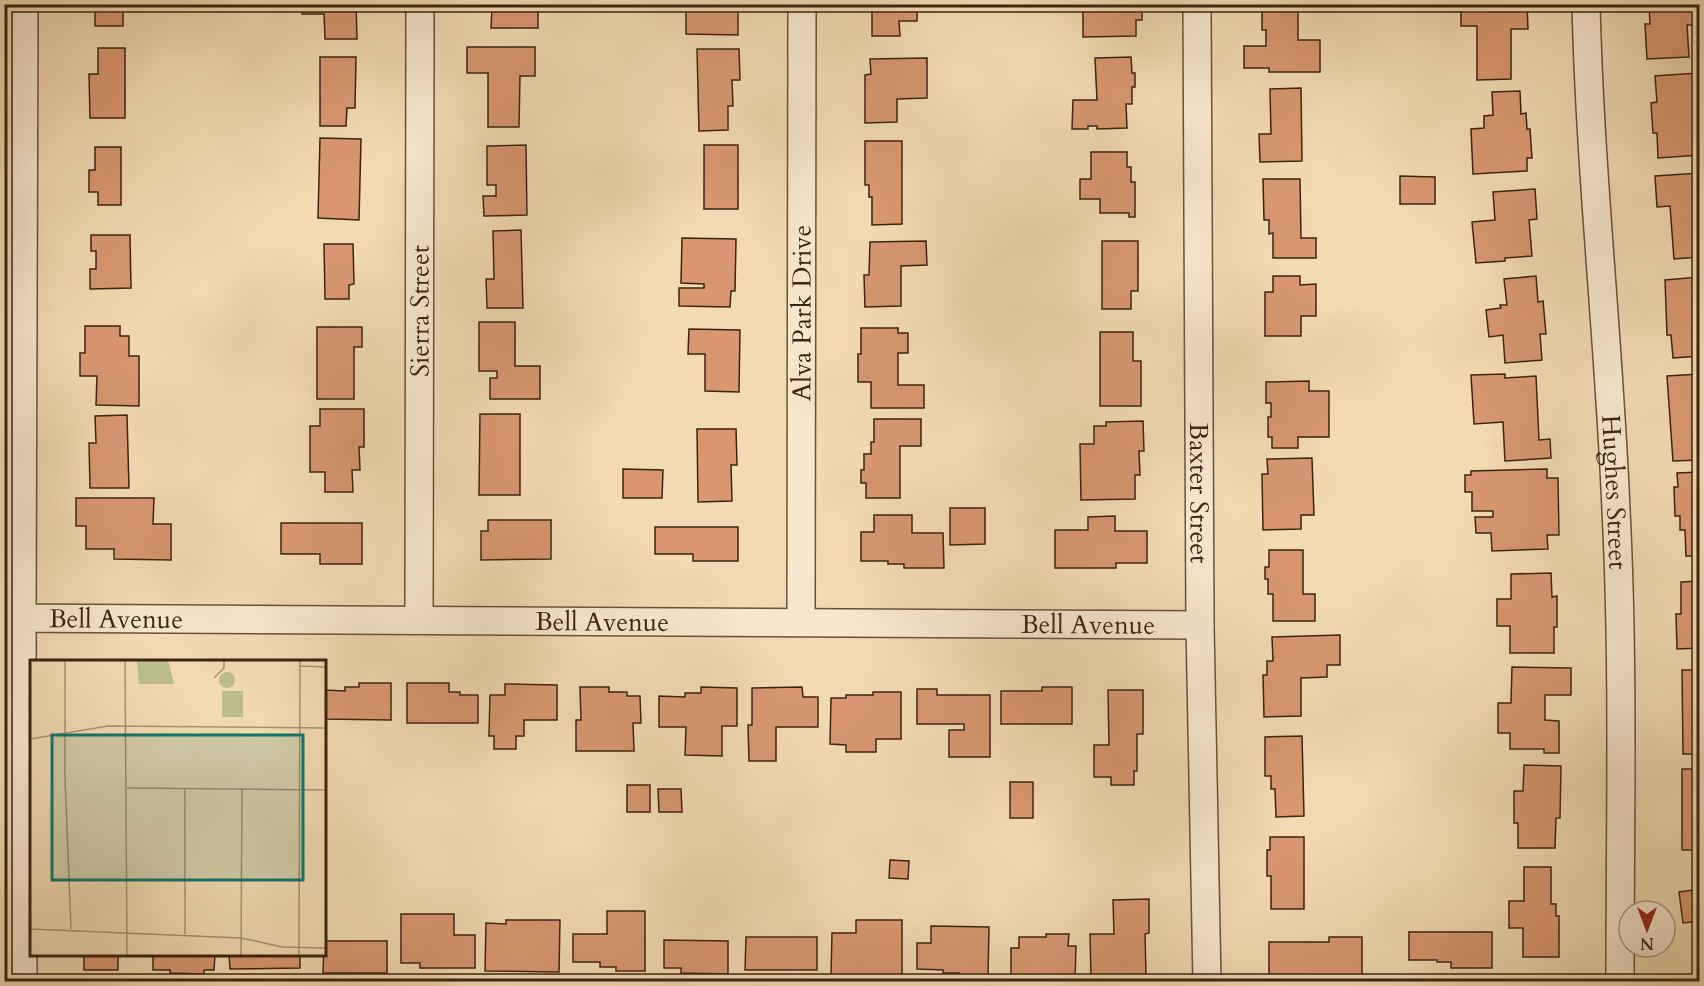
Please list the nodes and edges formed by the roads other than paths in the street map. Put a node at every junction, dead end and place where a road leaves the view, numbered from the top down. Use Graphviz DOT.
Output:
graph roads {
  1 [pos="24,4"];
  2 [pos="420,4"];
  3 [pos="802,4"];
  4 [pos="1197,4"];
  5 [pos="1586,4"];
  6 [pos="13,618"];
  7 [pos="418,619"];
  8 [pos="801,622"];
  9 [pos="1200,625"];
  10 [pos="23,981"];
  11 [pos="1207,981"];
  12 [pos="1620,981"];
  1 -- 6 [label="street"];
  2 -- 7 [label="street, Sierra Street"];
  3 -- 8 [label="street, Alva Park Drive"];
  4 -- 9 [label="street, Baxter Street"];
  5 -- 12 [label="street, Hughes Street"];
  6 -- 7 [label="street, Bell Avenue"];
  6 -- 10 [label="street"];
  7 -- 8 [label="street, Bell Avenue"];
  8 -- 9 [label="street, Bell Avenue"];
  9 -- 11 [label="street, Baxter Street"];
}
